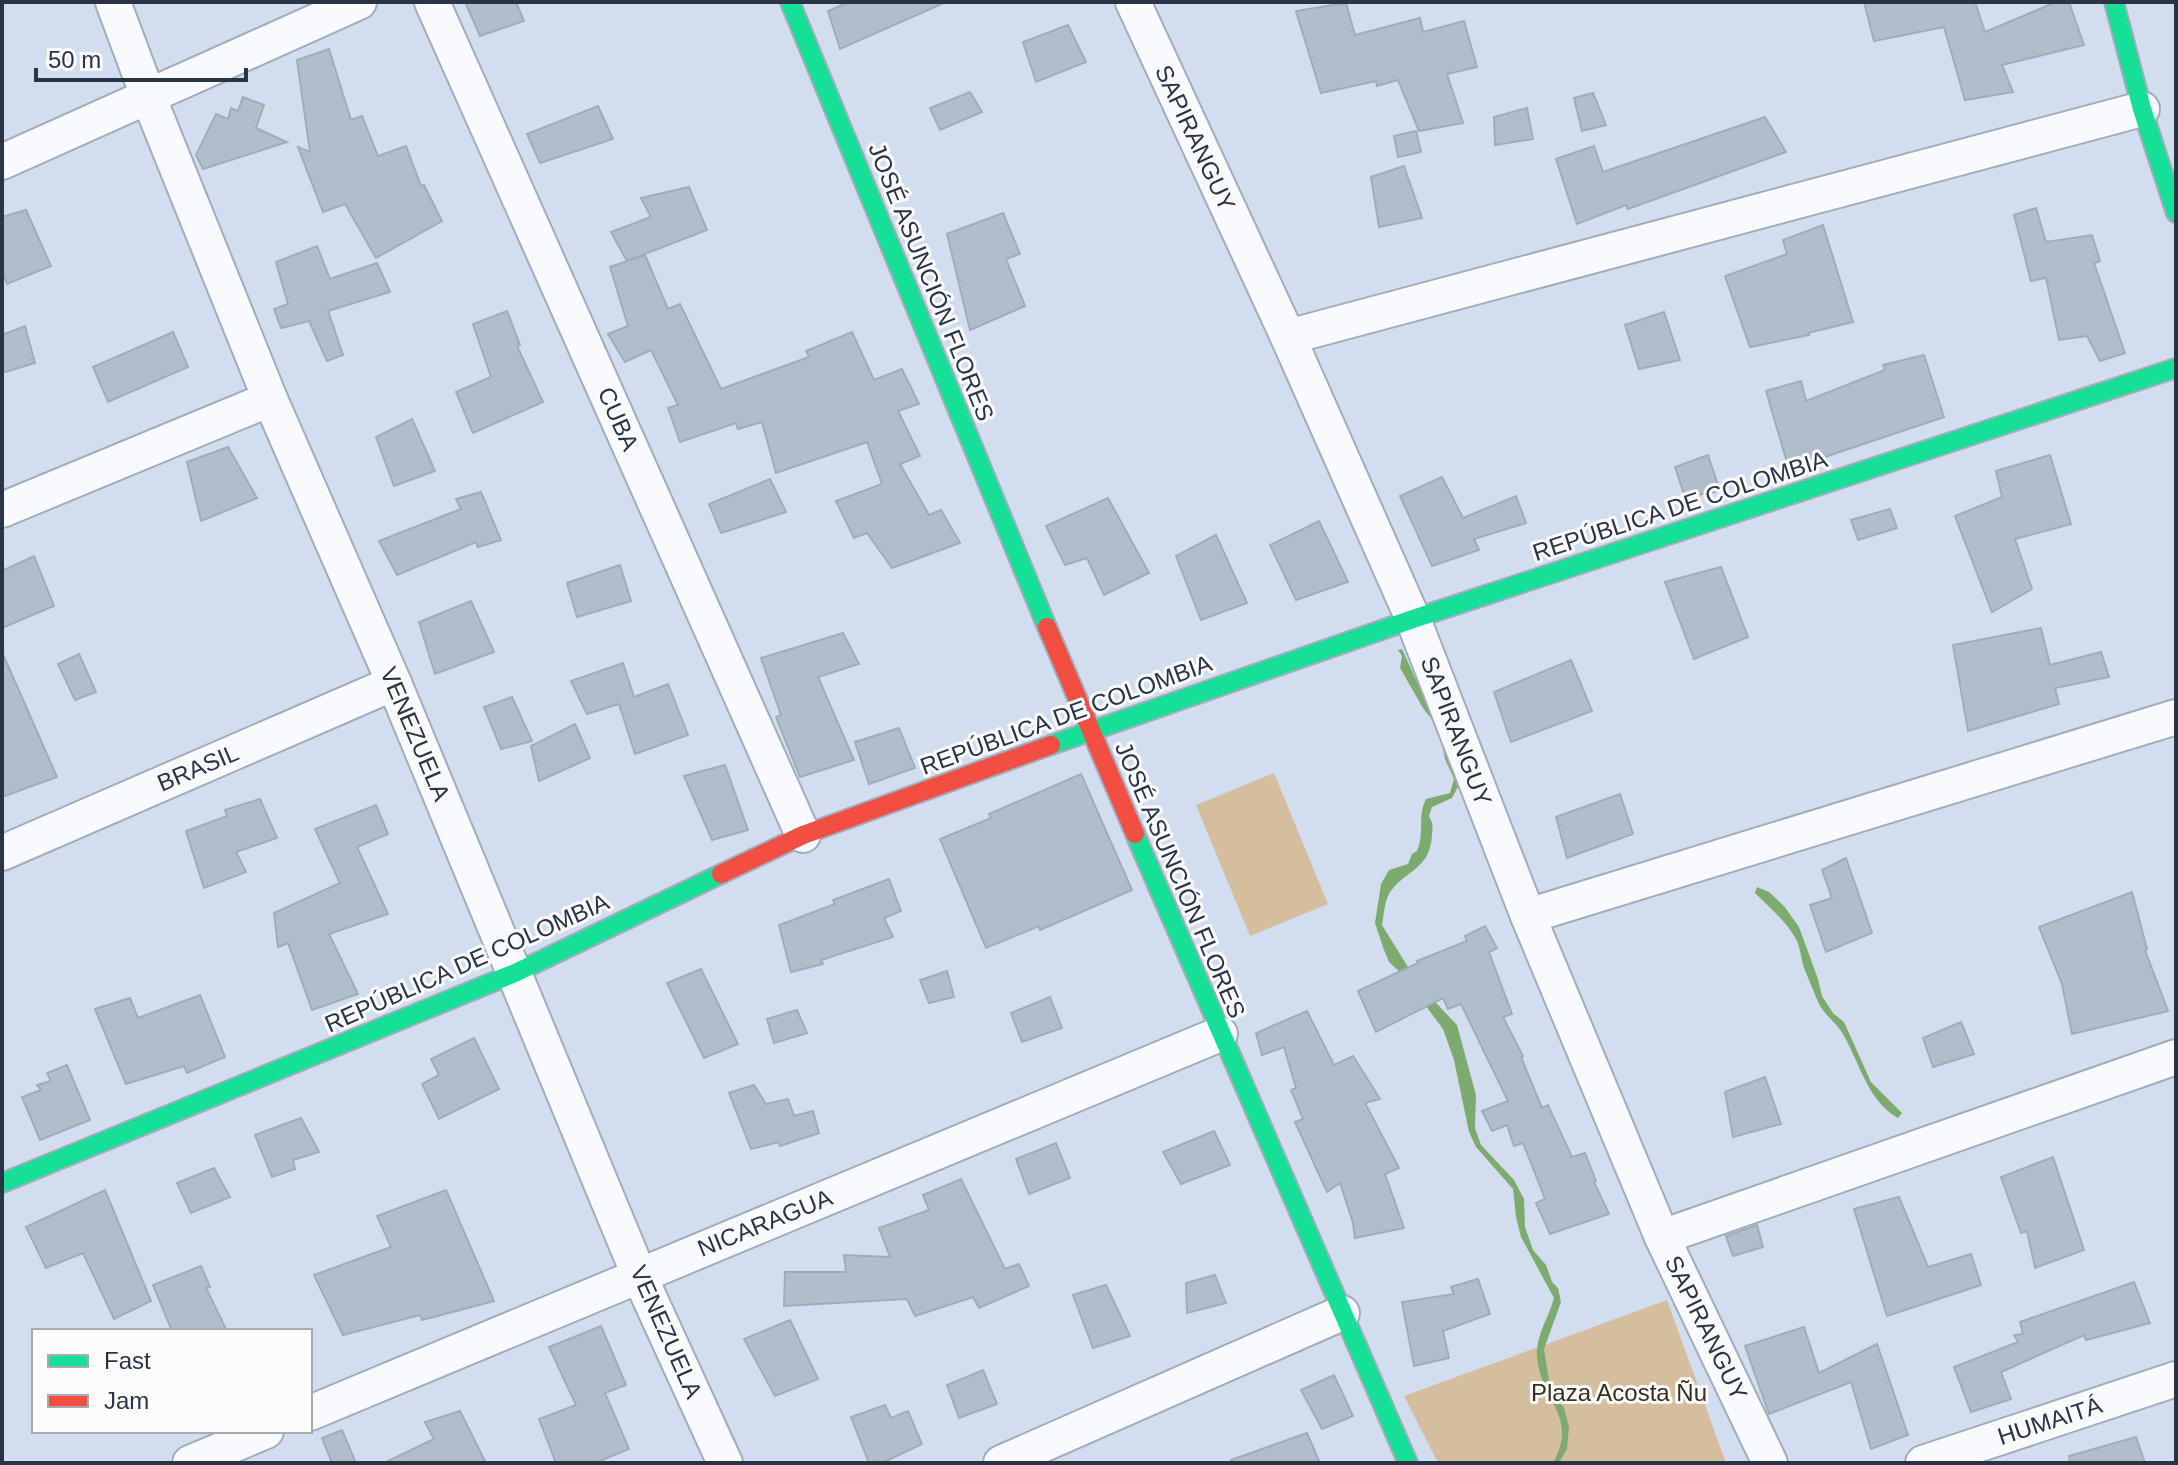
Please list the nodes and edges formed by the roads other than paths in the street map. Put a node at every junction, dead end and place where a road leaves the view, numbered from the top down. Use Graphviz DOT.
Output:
graph roads {
  1 [pos="113,2"];
  2 [pos="359,2"];
  3 [pos="432,2"];
  4 [pos="790,2"];
  5 [pos="1135,2"];
  6 [pos="2114,2"];
  7 [pos="148,96"];
  8 [pos="2142,109"];
  9 [pos="2,162"];
  10 [pos="2176,213"];
  11 [pos="1288,337"];
  12 [pos="2176,368"];
  13 [pos="270,399"];
  14 [pos="2,510"];
  15 [pos="1413,619"];
  16 [pos="394,683"];
  17 [pos="2176,717"];
  18 [pos="1090,731"];
  19 [pos="803,835"];
  20 [pos="2,853"];
  21 [pos="1528,916"];
  22 [pos="515,973"];
  23 [pos="1220,1034"];
  24 [pos="2176,1057"];
  25 [pos="2,1183"];
  26 [pos="1662,1237"];
  27 [pos="639,1275"];
  28 [pos="1342,1313"];
  29 [pos="2176,1379"];
  30 [pos="312,1412"];
  31 [pos="261,1433"];
  32 [pos="190,1463"];
  33 [pos="725,1463"];
  34 [pos="1001,1463"];
  35 [pos="1408,1463"];
  36 [pos="1770,1463"];
  37 [pos="1923,1463"];
  1 -- 7 [label="street, VENEZUELA"];
  2 -- 7 [label="street"];
  3 -- 19 [label="street, CUBA"];
  4 -- 18 [label="street, JOSÉ ASUNCIÓN FLORES"];
  5 -- 11 [label="street, SAPIRANGUY"];
  6 -- 8 [label="street"];
  7 -- 9 [label="street"];
  7 -- 13 [label="street, VENEZUELA"];
  8 -- 10 [label="street"];
  8 -- 11 [label="street"];
  11 -- 15 [label="street, SAPIRANGUY"];
  12 -- 15 [label="street, REPÚBLICA DE COLOMBIA"];
  13 -- 14 [label="street"];
  13 -- 16 [label="street, VENEZUELA"];
  15 -- 18 [label="street, REPÚBLICA DE COLOMBIA"];
  15 -- 21 [label="street, SAPIRANGUY"];
  16 -- 20 [label="street, BRASIL"];
  16 -- 22 [label="street, VENEZUELA"];
  17 -- 21 [label="street"];
  18 -- 19 [label="street, REPÚBLICA DE COLOMBIA"];
  18 -- 23 [label="street, JOSÉ ASUNCIÓN FLORES"];
  19 -- 22 [label="street, REPÚBLICA DE COLOMBIA"];
  21 -- 26 [label="street, SAPIRANGUY"];
  22 -- 25 [label="street, REPÚBLICA DE COLOMBIA"];
  22 -- 27 [label="street, VENEZUELA"];
  23 -- 27 [label="street, NICARAGUA"];
  23 -- 28 [label="street, JOSÉ ASUNCIÓN FLORES"];
  24 -- 26 [label="street"];
  26 -- 36 [label="street, SAPIRANGUY"];
  27 -- 30 [label="street, NICARAGUA"];
  27 -- 33 [label="street, VENEZUELA"];
  28 -- 34 [label="street"];
  28 -- 35 [label="street, JOSÉ ASUNCIÓN FLORES"];
  29 -- 37 [label="street, HUMAITÁ"];
  31 -- 32 [label="street"];
}
